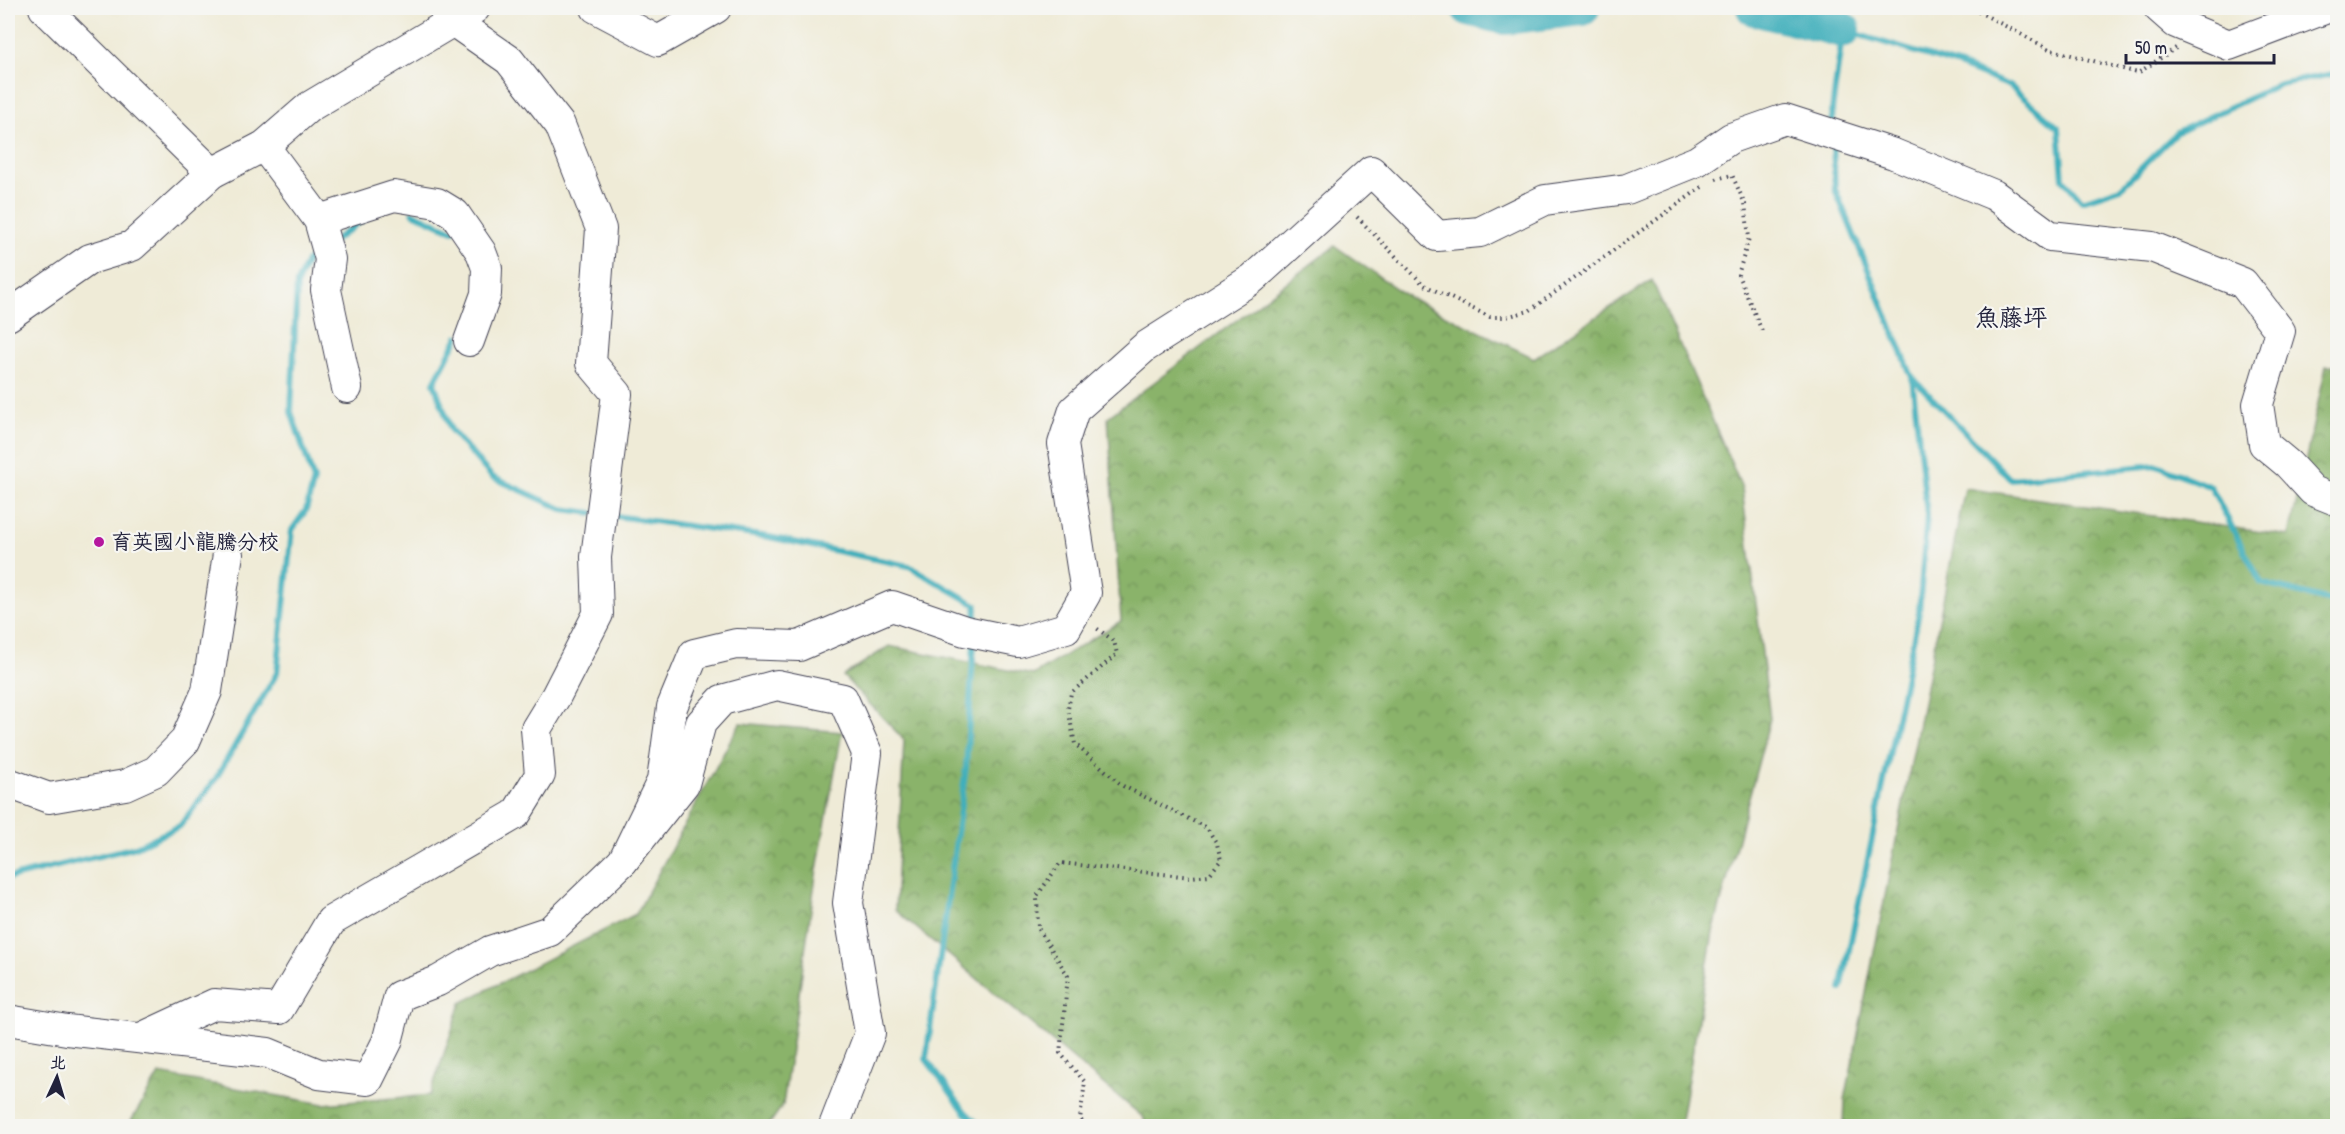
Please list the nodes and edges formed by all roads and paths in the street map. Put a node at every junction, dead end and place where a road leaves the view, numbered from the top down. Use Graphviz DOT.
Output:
graph roads {
  1 [pos="44,8"];
  2 [pos="596,8"];
  3 [pos="716,8"];
  4 [pos="1976,8"];
  5 [pos="2159,8"];
  6 [pos="2327,8"];
  7 [pos="464,14"];
  8 [pos="2199,32"];
  9 [pos="264,146"];
  10 [pos="212,173"];
  11 [pos="1712,180"];
  12 [pos="1702,187"];
  13 [pos="1341,200"];
  14 [pos="319,220"];
  15 [pos="8,316"];
  16 [pos="1762,331"];
  17 [pos="469,341"];
  18 [pos="347,388"];
  19 [pos="2337,501"];
  20 [pos="228,554"];
  21 [pos="1074,615"];
  22 [pos="8,783"];
  23 [pos="623,861"];
  24 [pos="8,1020"];
  25 [pos="143,1037"];
  26 [pos="834,1126"];
  27 [pos="1086,1126"];
  1 -- 10 [label="street"];
  2 -- 3 [label="street"];
  4 -- 8 [label="path"];
  5 -- 8 [label="street"];
  6 -- 8 [label="street"];
  7 -- 9 [label="street"];
  7 -- 25 [label="street"];
  9 -- 10 [label="street"];
  9 -- 14 [label="street"];
  10 -- 15 [label="street"];
  11 -- 16 [label="path"];
  12 -- 13 [label="path"];
  13 -- 19 [label="street"];
  13 -- 21 [label="street"];
  14 -- 17 [label="street"];
  14 -- 18 [label="street"];
  20 -- 22 [label="street"];
  21 -- 23 [label="street"];
  21 -- 27 [label="path"];
  23 -- 25 [label="street"];
  23 -- 26 [label="street"];
  24 -- 25 [label="street"];
}
